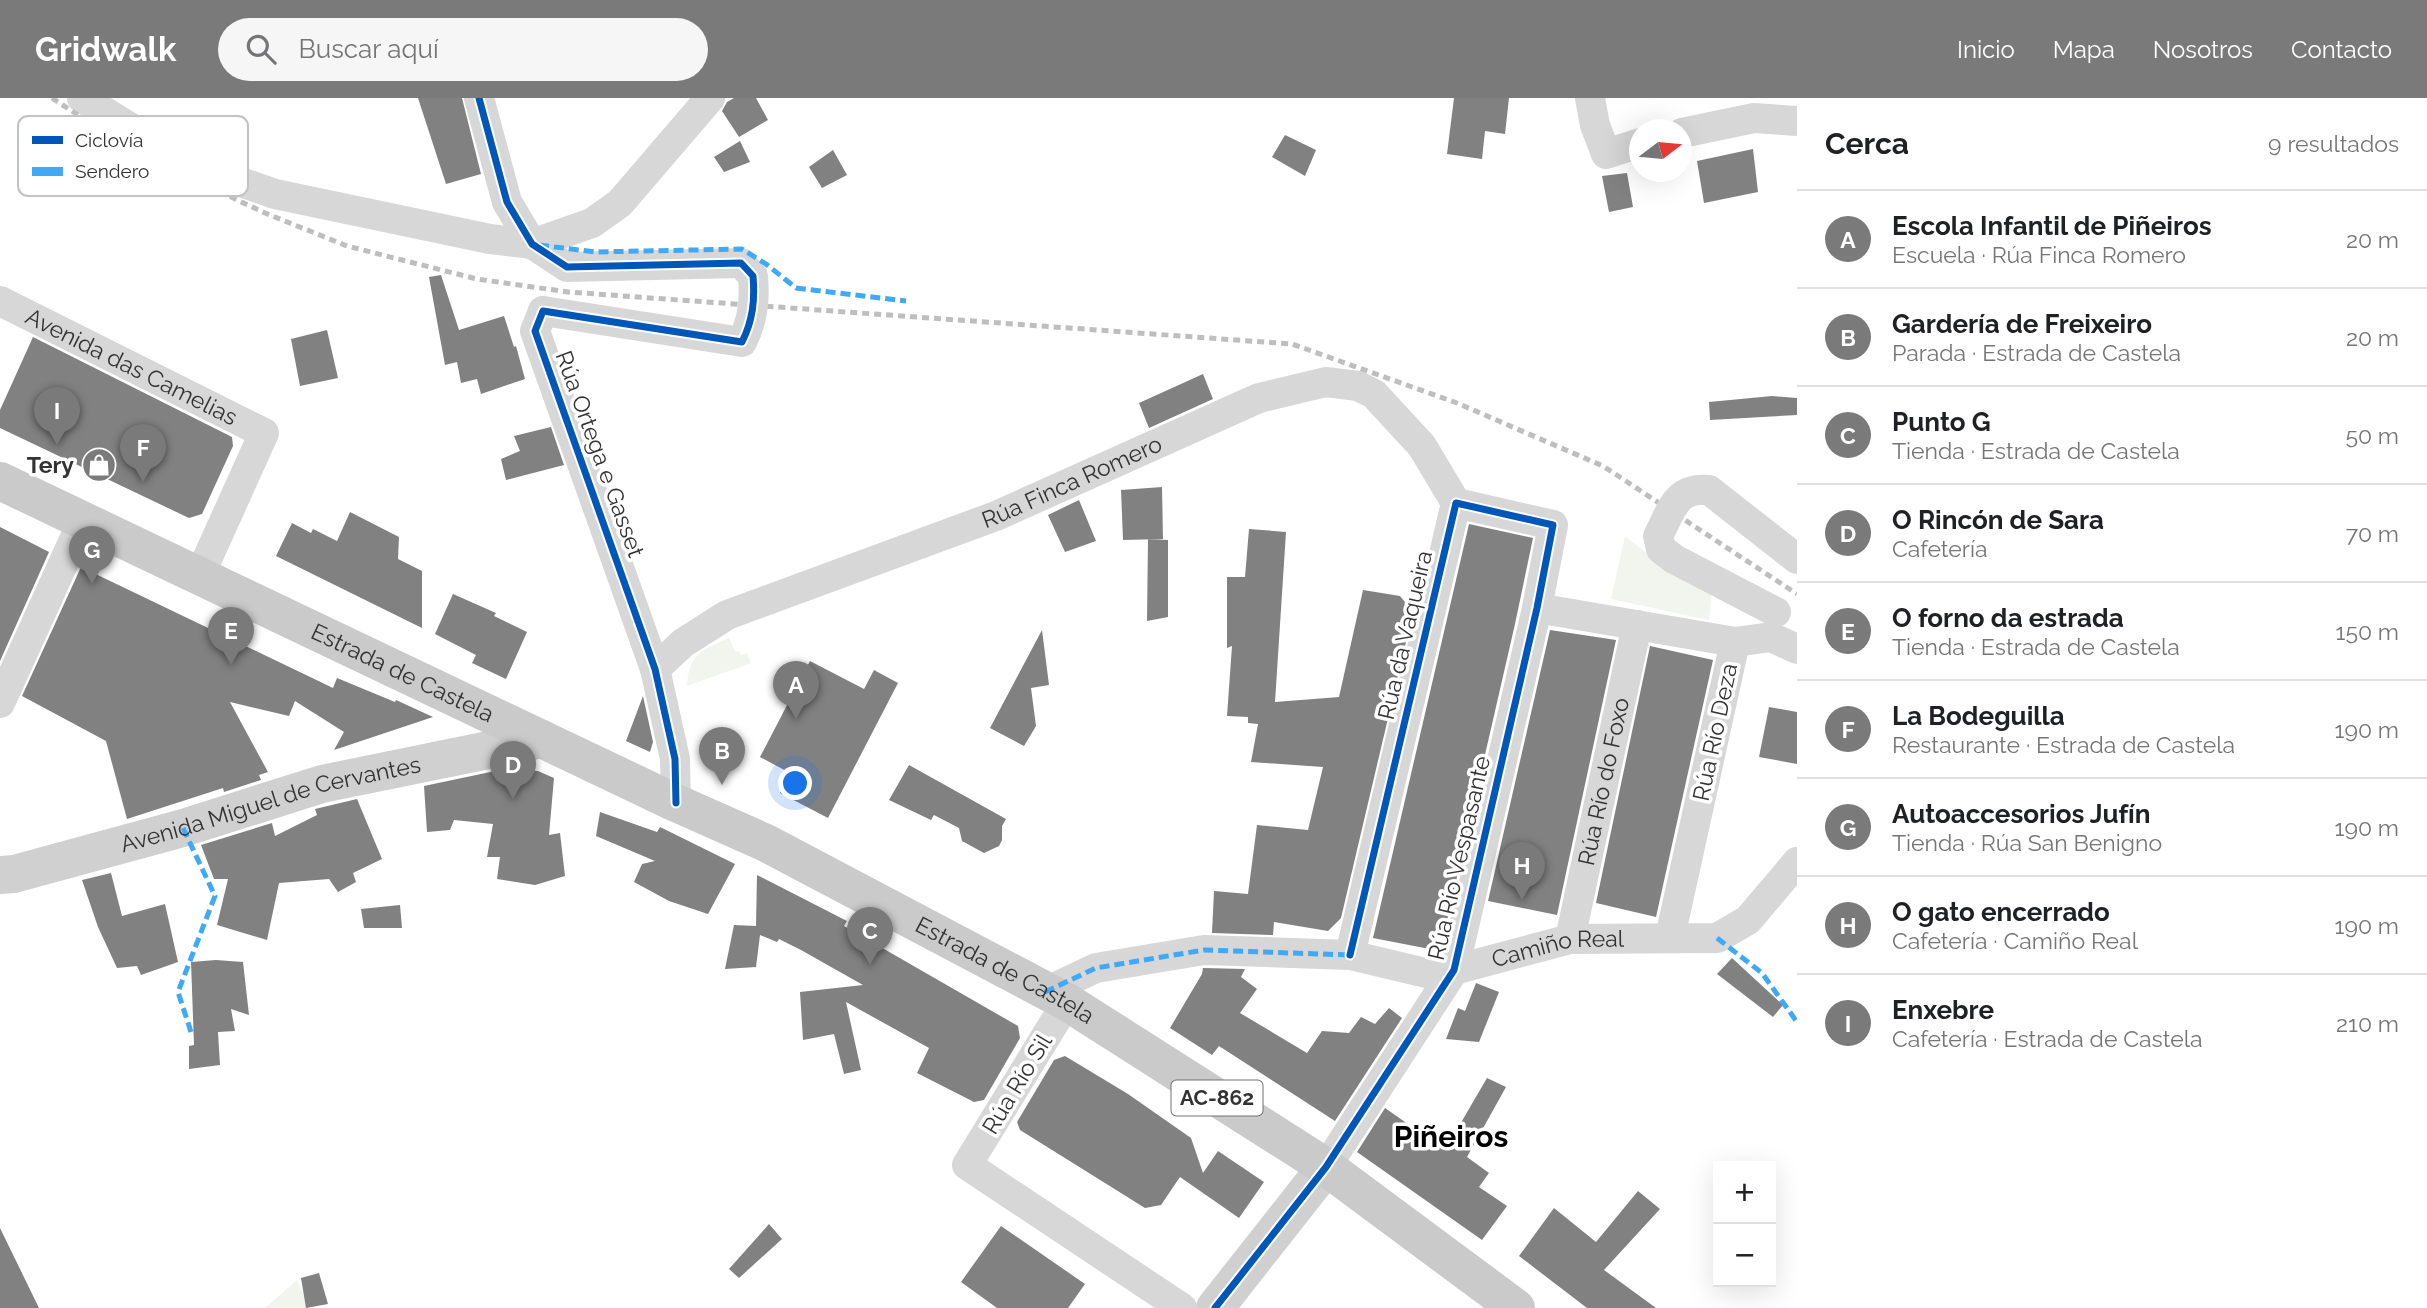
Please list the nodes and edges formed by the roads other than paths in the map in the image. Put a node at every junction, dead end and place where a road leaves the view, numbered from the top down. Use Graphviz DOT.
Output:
graph roads {
  1 [pos="82,98"];
  2 [pos="479,98"];
  3 [pos="710,98"];
  4 [pos="1590,98"];
  5 [pos="111,116"];
  6 [pos="1797,121"];
  7 [pos="1692,131"];
  8 [pos="1629,147"];
  9 [pos="248,184"];
  10 [pos="533,244"];
  11 [pos="0,302"];
  12 [pos="0,481"];
  13 [pos="1456,503"];
  14 [pos="83,520"];
  15 [pos="1797,559"];
  16 [pos="199,577"];
  17 [pos="1536,608"];
  18 [pos="1637,625"];
  19 [pos="1735,642"];
  20 [pos="1797,647"];
  21 [pos="655,669"];
  22 [pos="0,703"];
  23 [pos="542,739"];
  24 [pos="676,803"];
  25 [pos="1797,862"];
  26 [pos="0,876"];
  27 [pos="1670,937"];
  28 [pos="1570,939"];
  29 [pos="1350,955"];
  30 [pos="1454,970"];
  31 [pos="1056,997"];
  32 [pos="1326,1167"];
  33 [pos="1182,1308"];
  34 [pos="1214,1308"];
  35 [pos="1516,1308"];
  1 -- 5 [label="street"];
  2 -- 10 [label="street, Rúa Ortega e Gasset"];
  3 -- 10 [label="street"];
  4 -- 8 [label="street"];
  6 -- 7 [label="street"];
  9 -- 10 [label="street"];
  10 -- 21 [label="street, Rúa Ortega e Gasset, bridge"];
  11 -- 16 [label="street, Avenida das Camelias"];
  12 -- 14 [label="main road, Estrada de Castela / AC-862"];
  13 -- 17 [label="street"];
  13 -- 21 [label="street, Rúa Finca Romero"];
  13 -- 29 [label="street, Rúa da Vaqueira"];
  14 -- 16 [label="main road, Estrada de Castela / AC-862"];
  14 -- 22 [label="street"];
  15 -- 20 [label="street, bridge"];
  16 -- 23 [label="main road, Estrada de Castela / AC-862"];
  17 -- 18 [label="street, Rúa Río Deza"];
  17 -- 30 [label="street, Rúa Río Vespasante"];
  18 -- 19 [label="street, Rúa Río Deza"];
  18 -- 28 [label="street, Rúa Río do Foxo"];
  19 -- 20 [label="street"];
  19 -- 27 [label="street, Rúa Río Deza"];
  21 -- 24 [label="street, Rúa Ortega e Gasset"];
  23 -- 24 [label="main road, Estrada de Castela / AC-862"];
  23 -- 26 [label="street, Avenida Miguel de Cervantes"];
  24 -- 31 [label="main road, Estrada de Castela / AC-862"];
  25 -- 27 [label="street, Camiño Real"];
  27 -- 28 [label="street, Camiño Real"];
  28 -- 30 [label="street, Camiño Real"];
  29 -- 30 [label="street, Camiño Real"];
  29 -- 31 [label="street, Camiño Real"];
  30 -- 32 [label="street, Rúa Río Vespasante"];
  31 -- 32 [label="main road, Estrada de Castela / AC-862"];
  31 -- 33 [label="street, Rúa Río Sil"];
  32 -- 34 [label="street"];
  32 -- 35 [label="main road, Estrada de Castela / AC-862"];
}
